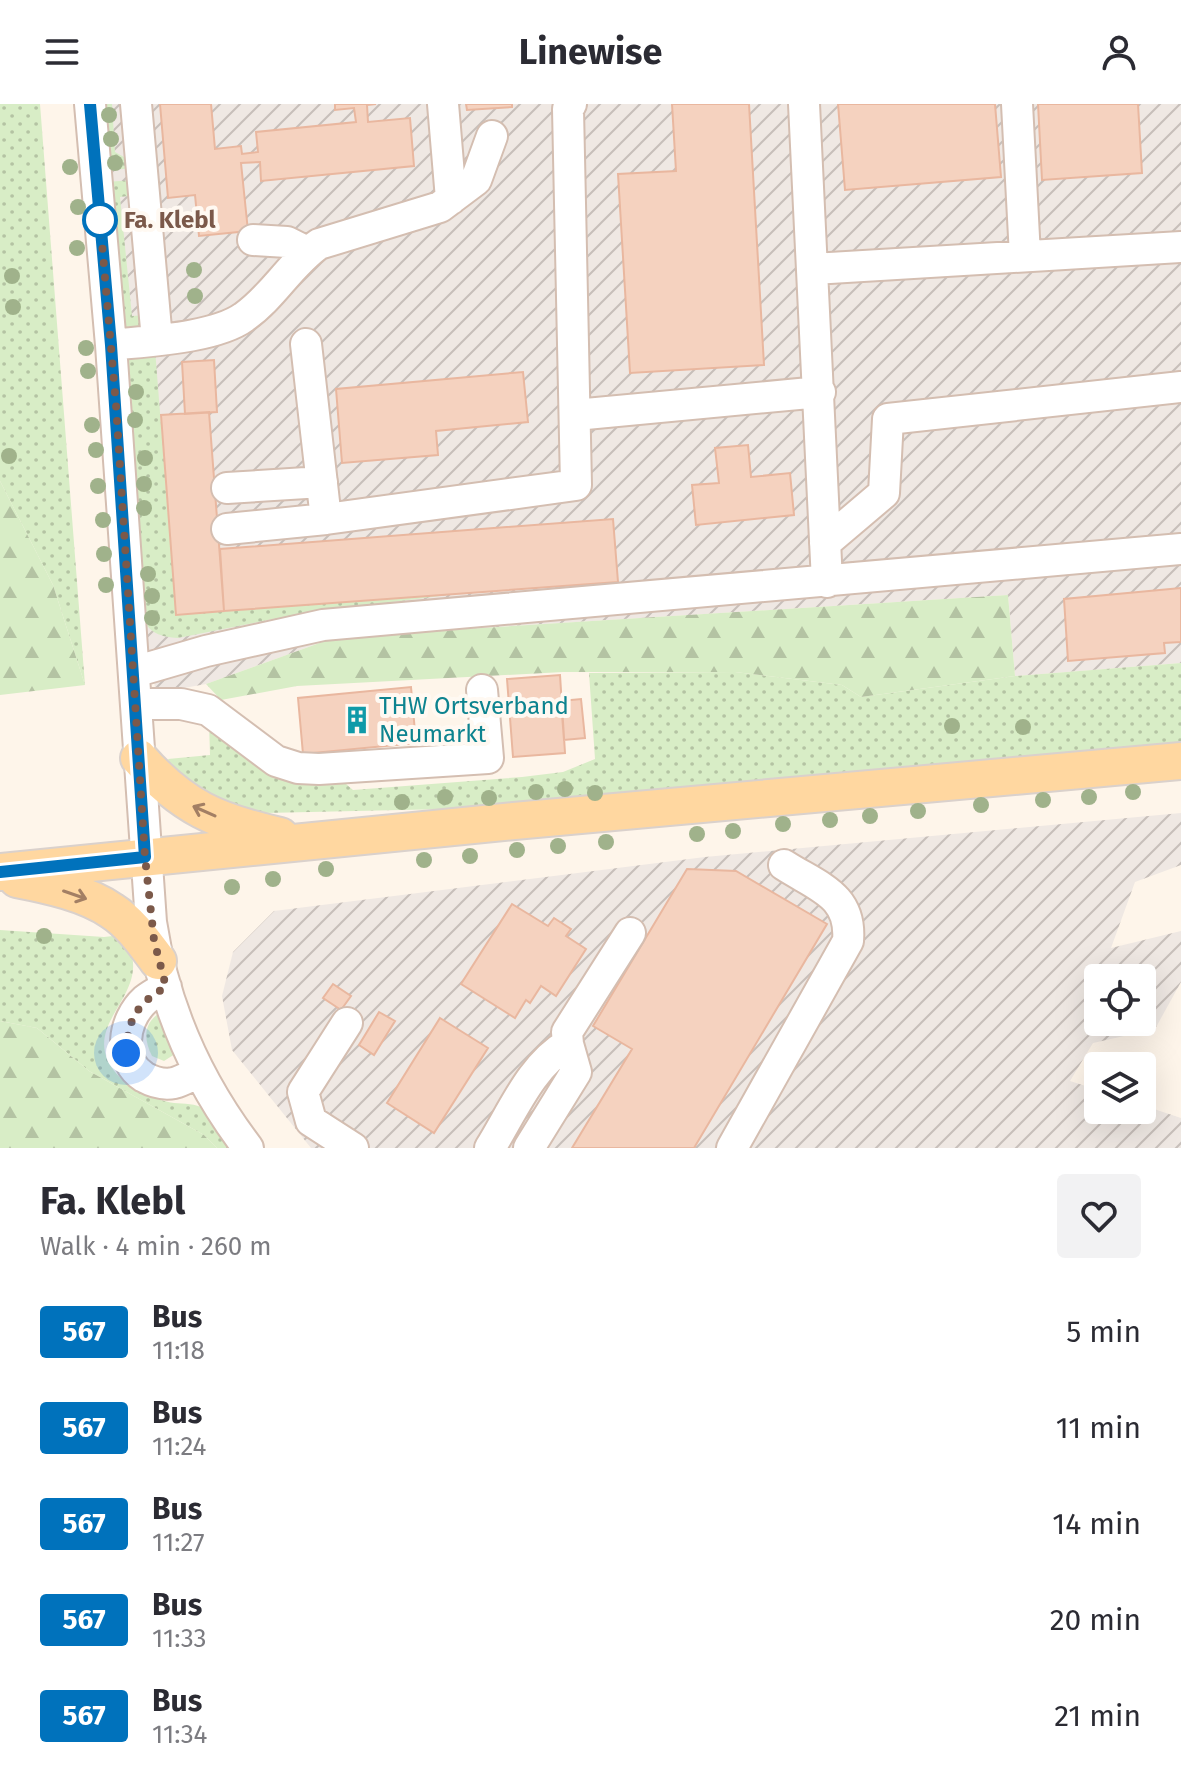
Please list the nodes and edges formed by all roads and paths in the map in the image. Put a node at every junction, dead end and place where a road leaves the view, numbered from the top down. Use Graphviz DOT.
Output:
graph roads {
  1 [pos="90,104"];
  2 [pos="136,104"];
  3 [pos="443,104"];
  4 [pos="571,104"];
  5 [pos="804,104"];
  6 [pos="1017,104"];
  7 [pos="492,136"];
  8 [pos="451,199"];
  9 [pos="253,240"];
  10 [pos="1181,247"];
  11 [pos="307,252"];
  12 [pos="1025,256"];
  13 [pos="813,269"];
  14 [pos="157,340"];
  15 [pos="306,344"];
  16 [pos="111,345"];
  17 [pos="1181,387"];
  18 [pos="820,392"];
  19 [pos="575,415"];
  20 [pos="322,482"];
  21 [pos="227,488"];
  22 [pos="326,519"];
  23 [pos="227,529"];
  24 [pos="825,543"];
  25 [pos="1181,549"];
  26 [pos="827,582"];
  27 [pos="134,672"];
  28 [pos="482,690"];
  29 [pos="136,704"];
  30 [pos="139,758"];
  31 [pos="1181,761"];
  32 [pos="305,841"];
  33 [pos="145,857"];
  34 [pos="784,865"];
  35 [pos="0,874"];
  36 [pos="630,933"];
  37 [pos="162,974"];
  38 [pos="347,1023"];
  39 [pos="568,1044"];
  40 [pos="197,1073"];
  41 [pos="248,1148"];
  42 [pos="353,1148"];
  43 [pos="490,1148"];
  44 [pos="529,1148"];
  45 [pos="732,1148"];
  1 -- 16 [label="street"];
  2 -- 14 [label="street"];
  3 -- 8 [label="street"];
  4 -- 19 [label="street"];
  5 -- 13 [label="street"];
  6 -- 12 [label="street"];
  7 -- 8 [label="street"];
  8 -- 11 [label="street"];
  9 -- 11 [label="street"];
  10 -- 12 [label="street"];
  11 -- 14 [label="street"];
  12 -- 13 [label="street"];
  13 -- 18 [label="street"];
  14 -- 16 [label="street"];
  15 -- 20 [label="street"];
  16 -- 27 [label="street"];
  17 -- 24 [label="street"];
  18 -- 19 [label="street"];
  18 -- 24 [label="street"];
  19 -- 22 [label="street"];
  20 -- 21 [label="street"];
  20 -- 22 [label="street"];
  22 -- 23 [label="street"];
  24 -- 26 [label="street"];
  25 -- 26 [label="street"];
  26 -- 27 [label="street"];
  27 -- 29 [label="street"];
  28 -- 29 [label="street"];
  29 -- 30 [label="street"];
  32 -- 30 [label="main road, one-way"];
  30 -- 33 [label="street"];
  31 -- 32 [label="main road"];
  32 -- 33 [label="main road"];
  33 -- 35 [label="main road"];
  33 -- 37 [label="street"];
  34 -- 45 [label="street"];
  35 -- 37 [label="main road, one-way"];
  36 -- 39 [label="street"];
  37 -- 40 [label="street"];
  37 -- 40 [label="street"];
  38 -- 42 [label="street"];
  39 -- 43 [label="street"];
  39 -- 44 [label="street"];
  40 -- 41 [label="street"];
}
